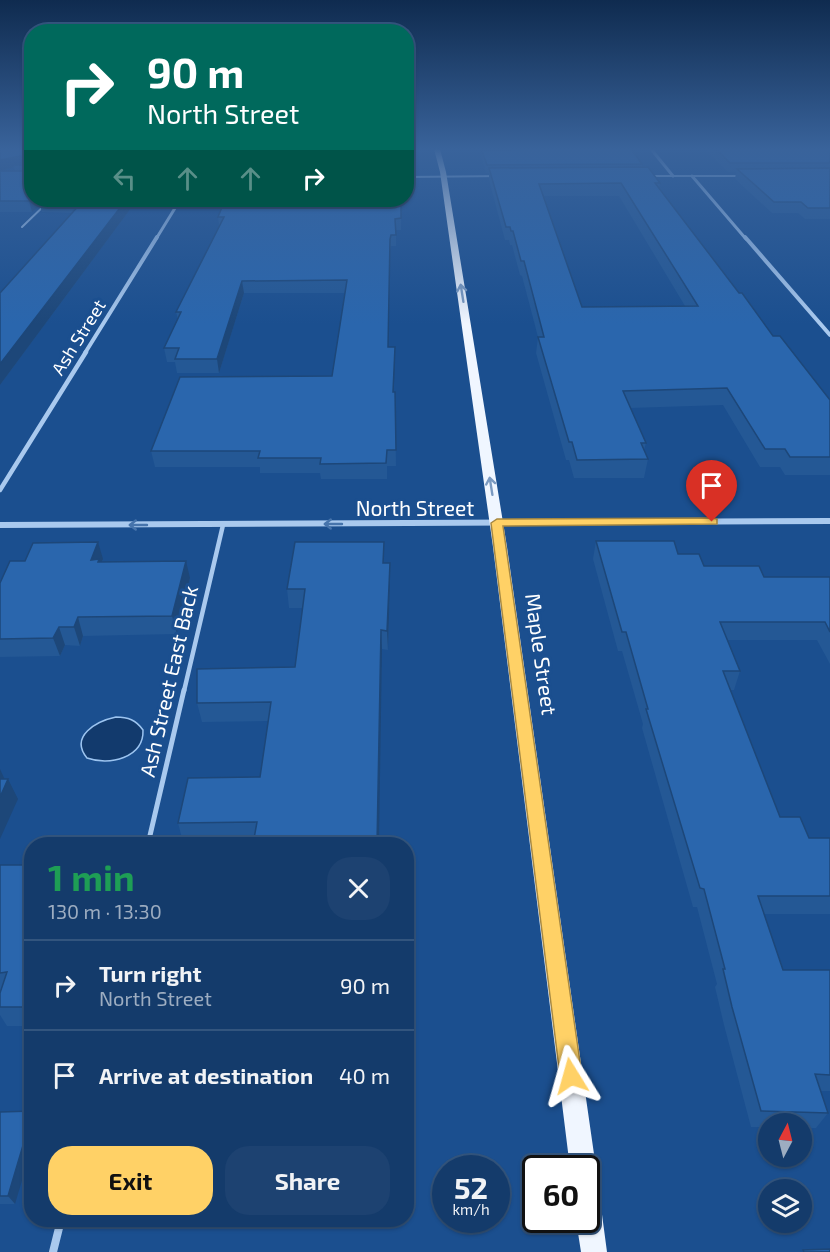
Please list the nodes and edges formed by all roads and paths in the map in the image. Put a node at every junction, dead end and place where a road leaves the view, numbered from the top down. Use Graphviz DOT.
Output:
graph roads {
  1 [pos="42,207"];
  2 [pos="175,207"];
  3 [pos="449,207"];
  4 [pos="719,207"];
  5 [pos="22,227"];
  6 [pos="830,335"];
  7 [pos="0,490"];
  8 [pos="830,521"];
  9 [pos="497,523"];
  10 [pos="0,525"];
  11 [pos="223,525"];
  12 [pos="150,837"];
  13 [pos="581,1155"];
  14 [pos="59,1227"];
  15 [pos="591,1233"];
  16 [pos="53,1252"];
  17 [pos="594,1252"];
  1 -- 5 [label="lane"];
  2 -- 7 [label="street, Ash Street"];
  9 -- 3 [label="main road, Maple Street, one-way"];
  4 -- 6 [label="street"];
  8 -- 9 [label="street, North Street"];
  9 -- 11 [label="street, North Street, one-way"];
  9 -- 13 [label="main road, Maple Street"];
  11 -- 10 [label="street, North Street, one-way"];
  11 -- 12 [label="lane, Ash Street East Back"];
  14 -- 16 [label="lane"];
  15 -- 17 [label="main road"];
}
